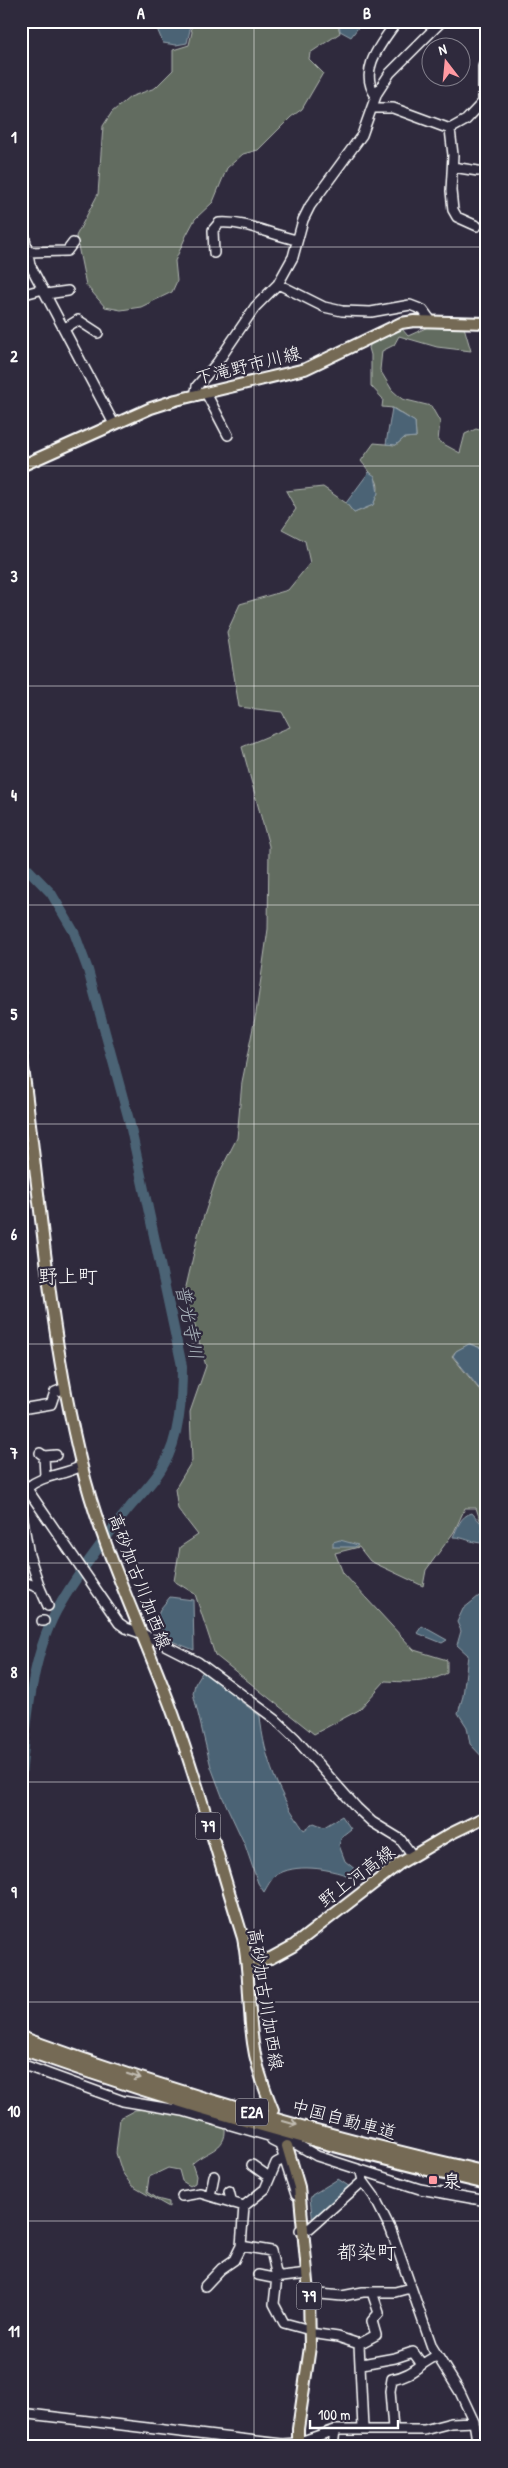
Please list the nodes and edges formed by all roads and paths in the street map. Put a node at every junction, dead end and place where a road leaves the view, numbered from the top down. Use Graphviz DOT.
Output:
graph roads {
  1 [pos="405,21"];
  2 [pos="442,21"];
  3 [pos="395,24"];
  4 [pos="487,54"];
  5 [pos="376,96"];
  6 [pos="484,105"];
  7 [pos="372,108"];
  8 [pos="450,129"];
  9 [pos="453,167"];
  10 [pos="478,171"];
  11 [pos="21,218"];
  12 [pos="477,226"];
  13 [pos="297,240"];
  14 [pos="72,243"];
  15 [pos="28,252"];
  16 [pos="214,253"];
  17 [pos="25,265"];
  18 [pos="278,284"];
  19 [pos="68,291"];
  20 [pos="44,292"];
  21 [pos="21,295"];
  22 [pos="431,321"];
  23 [pos="487,323"];
  24 [pos="64,328"];
  25 [pos="98,333"];
  26 [pos="206,393"];
  27 [pos="195,396"];
  28 [pos="114,424"];
  29 [pos="228,435"];
  30 [pos="21,466"];
  31 [pos="21,1053"];
  32 [pos="24,1088"];
  33 [pos="65,1388"];
  34 [pos="21,1410"];
  35 [pos="56,1455"];
  36 [pos="81,1466"];
  37 [pos="45,1476"];
  38 [pos="21,1480"];
  39 [pos="27,1488"];
  40 [pos="21,1508"];
  41 [pos="21,1581"];
  42 [pos="40,1588"];
  43 [pos="48,1606"];
  44 [pos="143,1634"];
  45 [pos="487,1816"];
  46 [pos="412,1855"];
  47 [pos="248,1963"];
  48 [pos="21,2038"];
  49 [pos="21,2048"];
  50 [pos="21,2064"];
  51 [pos="273,2110"];
  52 [pos="242,2130"];
  53 [pos="287,2146"];
  54 [pos="285,2158"];
  55 [pos="252,2165"];
  56 [pos="361,2172"];
  57 [pos="487,2173"];
  58 [pos="214,2176"];
  59 [pos="269,2177"];
  60 [pos="363,2181"];
  61 [pos="487,2182"];
  62 [pos="229,2191"];
  63 [pos="182,2196"];
  64 [pos="210,2196"];
  65 [pos="487,2201"];
  66 [pos="232,2203"];
  67 [pos="244,2206"];
  68 [pos="302,2230"];
  69 [pos="240,2246"];
  70 [pos="301,2250"];
  71 [pos="308,2274"];
  72 [pos="258,2275"];
  73 [pos="276,2277"];
  74 [pos="205,2286"];
  75 [pos="410,2288"];
  76 [pos="372,2292"];
  77 [pos="309,2293"];
  78 [pos="310,2331"];
  79 [pos="359,2344"];
  80 [pos="436,2356"];
  81 [pos="422,2363"];
  82 [pos="362,2364"];
  83 [pos="21,2413"];
  84 [pos="474,2422"];
  85 [pos="364,2428"];
  86 [pos="393,2429"];
  87 [pos="335,2430"];
  88 [pos="298,2445"];
  89 [pos="333,2447"];
  90 [pos="478,2447"];
  1 -- 3 [label="street"];
  2 -- 5 [label="street"];
  3 -- 5 [label="street"];
  4 -- 6 [label="street"];
  5 -- 7 [label="street"];
  6 -- 8 [label="street"];
  7 -- 8 [label="street"];
  7 -- 13 [label="street"];
  8 -- 9 [label="street"];
  9 -- 10 [label="street"];
  9 -- 12 [label="street"];
  11 -- 15 [label="street"];
  13 -- 16 [label="street"];
  13 -- 18 [label="street"];
  14 -- 15 [label="street"];
  15 -- 17 [label="street"];
  17 -- 20 [label="street"];
  18 -- 22 [label="street"];
  18 -- 27 [label="street"];
  19 -- 20 [label="street"];
  20 -- 21 [label="street"];
  20 -- 24 [label="street"];
  22 -- 23 [label="main road, 下滝野市川線"];
  22 -- 26 [label="main road, 下滝野市川線"];
  24 -- 25 [label="street"];
  24 -- 28 [label="street"];
  26 -- 27 [label="main road, 下滝野市川線"];
  26 -- 29 [label="street"];
  27 -- 28 [label="main road, 下滝野市川線"];
  28 -- 30 [label="main road, 下滝野市川線"];
  31 -- 32 [label="main road, 高砂加古川加西線 / 79"];
  32 -- 33 [label="main road, 高砂加古川加西線 / 79"];
  33 -- 34 [label="street"];
  33 -- 36 [label="main road, 高砂加古川加西線 / 79"];
  35 -- 37 [label="street"];
  36 -- 37 [label="street"];
  36 -- 44 [label="main road, 高砂加古川加西線 / 79"];
  37 -- 39 [label="street"];
  38 -- 39 [label="street"];
  39 -- 44 [label="street"];
  40 -- 42 [label="street"];
  41 -- 42 [label="street"];
  42 -- 43 [label="street"];
  44 -- 46 [label="street"];
  44 -- 47 [label="main road, 高砂加古川加西線 / 79"];
  45 -- 46 [label="main road, 野上河高線"];
  46 -- 47 [label="main road, 野上河高線"];
  47 -- 51 [label="main road, 高砂加古川加西線 / 79"];
  48 -- 57 [label="highway, 中国自動車道 / E2A, one-way"];
  49 -- 61 [label="highway, 中国自動車道 / E2A"];
  50 -- 52 [label="street"];
  52 -- 54 [label="street"];
  52 -- 56 [label="street"];
  53 -- 68 [label="main road, 79"];
  54 -- 59 [label="street"];
  54 -- 68 [label="street"];
  55 -- 59 [label="street"];
  56 -- 60 [label="street"];
  56 -- 65 [label="street"];
  58 -- 64 [label="street"];
  59 -- 67 [label="street"];
  60 -- 68 [label="street"];
  60 -- 75 [label="street"];
  62 -- 66 [label="street"];
  63 -- 64 [label="street"];
  64 -- 66 [label="street"];
  66 -- 67 [label="street"];
  67 -- 69 [label="street"];
  68 -- 70 [label="street"];
  68 -- 71 [label="main road, 79"];
  69 -- 73 [label="street"];
  69 -- 74 [label="street"];
  71 -- 73 [label="street"];
  71 -- 77 [label="main road, 79"];
  72 -- 73 [label="street"];
  73 -- 78 [label="street"];
  75 -- 76 [label="street"];
  75 -- 80 [label="street"];
  76 -- 77 [label="street"];
  76 -- 79 [label="street"];
  77 -- 78 [label="main road, 79"];
  78 -- 79 [label="street"];
  78 -- 88 [label="main road, 79"];
  79 -- 82 [label="street"];
  80 -- 81 [label="street"];
  80 -- 84 [label="street"];
  81 -- 82 [label="street"];
  81 -- 86 [label="street"];
  82 -- 85 [label="street"];
  83 -- 88 [label="street"];
  84 -- 86 [label="street"];
  84 -- 90 [label="street"];
  85 -- 86 [label="street"];
  85 -- 87 [label="street"];
  87 -- 88 [label="street"];
  87 -- 89 [label="street"];
}
